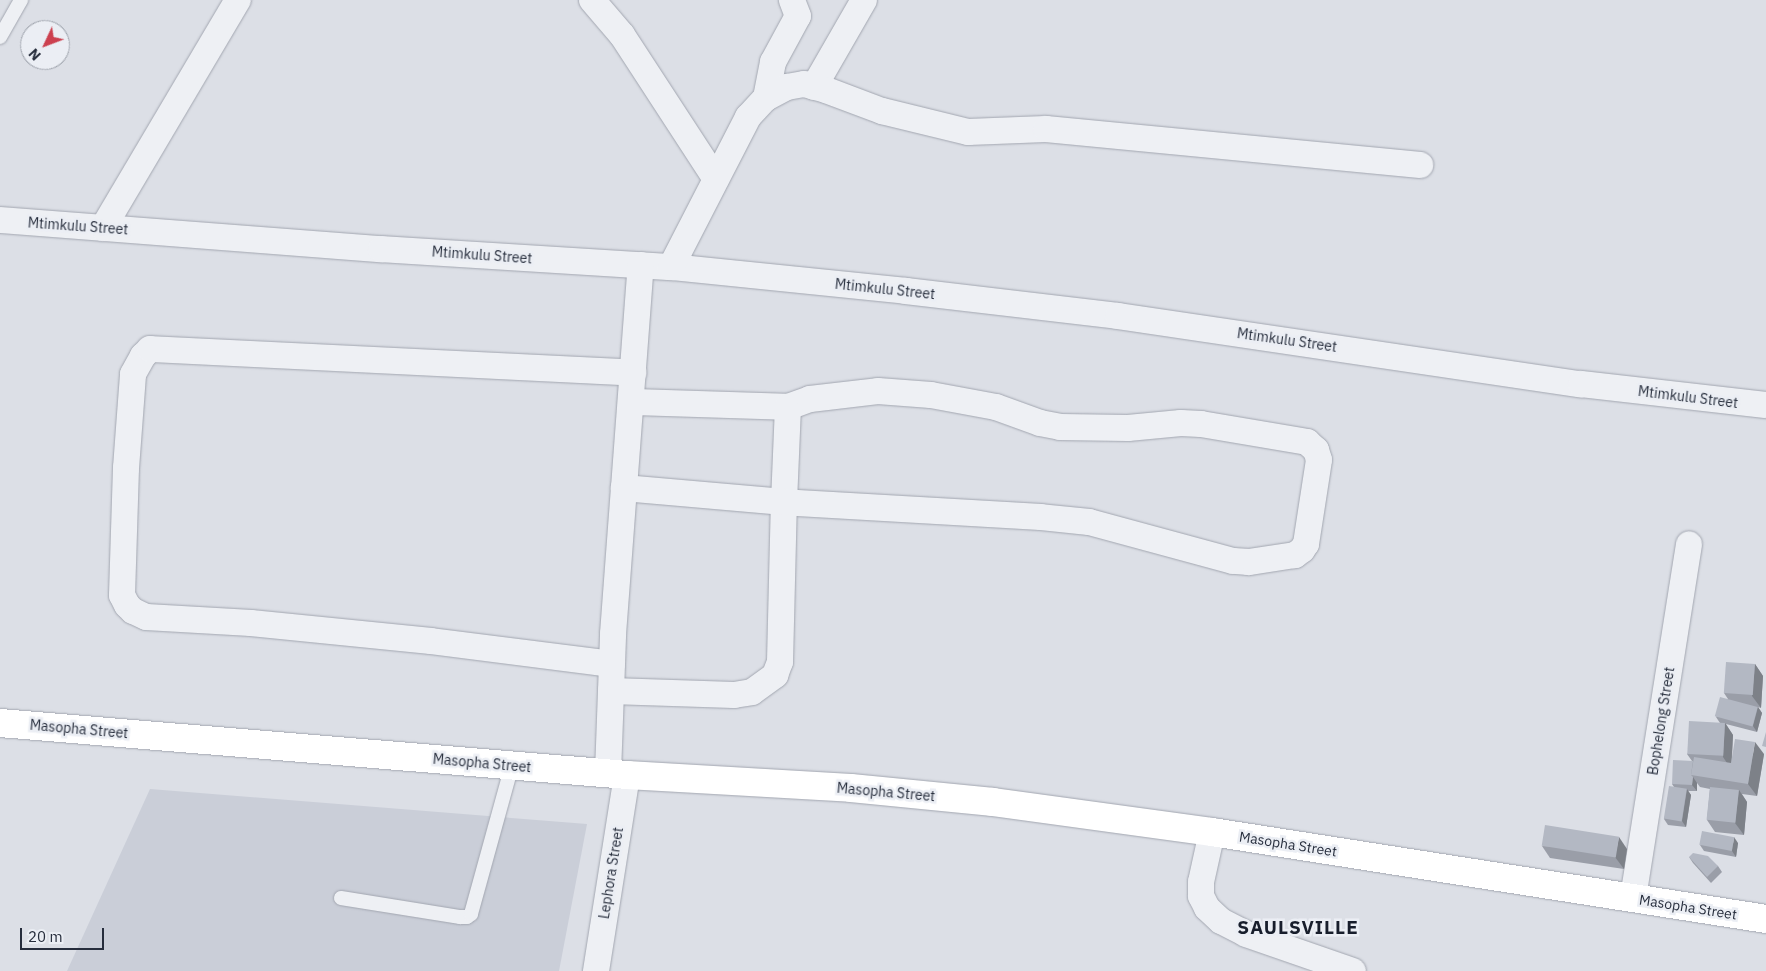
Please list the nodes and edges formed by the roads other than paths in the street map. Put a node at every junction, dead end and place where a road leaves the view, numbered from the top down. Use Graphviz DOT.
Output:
graph roads {
  1 [pos="21,0"];
  2 [pos="238,0"];
  3 [pos="592,0"];
  4 [pos="792,0"];
  5 [pos="864,0"];
  6 [pos="0,37"];
  7 [pos="814,87"];
  8 [pos="766,98"];
  9 [pos="1420,165"];
  10 [pos="716,179"];
  11 [pos="0,220"];
  12 [pos="103,228"];
  13 [pos="641,265"];
  14 [pos="670,267"];
  15 [pos="633,373"];
  16 [pos="631,402"];
  17 [pos="1766,405"];
  18 [pos="788,407"];
  19 [pos="624,488"];
  20 [pos="784,502"];
  21 [pos="1689,544"];
  22 [pos="612,664"];
  23 [pos="611,691"];
  24 [pos="0,723"];
  25 [pos="512,765"];
  26 [pos="617,774"];
  27 [pos="1212,832"];
  28 [pos="341,898"];
  29 [pos="1633,898"];
  30 [pos="1766,919"];
  31 [pos="596,971"];
  32 [pos="1353,971"];
  1 -- 6 [label="lane"];
  2 -- 12 [label="street"];
  3 -- 10 [label="street"];
  4 -- 8 [label="street"];
  5 -- 7 [label="street"];
  7 -- 8 [label="street"];
  7 -- 9 [label="street"];
  8 -- 10 [label="street"];
  10 -- 14 [label="street"];
  11 -- 12 [label="street, Mtimkulu Street"];
  12 -- 13 [label="street, Mtimkulu Street"];
  13 -- 14 [label="street, Mtimkulu Street"];
  13 -- 15 [label="street, Lephora Street"];
  14 -- 17 [label="street, Mtimkulu Street"];
  15 -- 16 [label="street, Lephora Street"];
  15 -- 22 [label="street"];
  16 -- 18 [label="street"];
  16 -- 19 [label="street, Lephora Street"];
  18 -- 20 [label="street"];
  18 -- 20 [label="street"];
  19 -- 20 [label="street"];
  19 -- 22 [label="street, Lephora Street"];
  20 -- 23 [label="street"];
  21 -- 29 [label="street, Bophelong Street"];
  22 -- 23 [label="street, Lephora Street"];
  23 -- 26 [label="street, Lephora Street"];
  24 -- 25 [label="street, Masopha Street"];
  25 -- 26 [label="street, Masopha Street"];
  25 -- 28 [label="lane"];
  26 -- 27 [label="street, Masopha Street"];
  26 -- 31 [label="street, Lephora Street"];
  27 -- 29 [label="street, Masopha Street"];
  27 -- 32 [label="street"];
  29 -- 30 [label="street, Masopha Street"];
}
